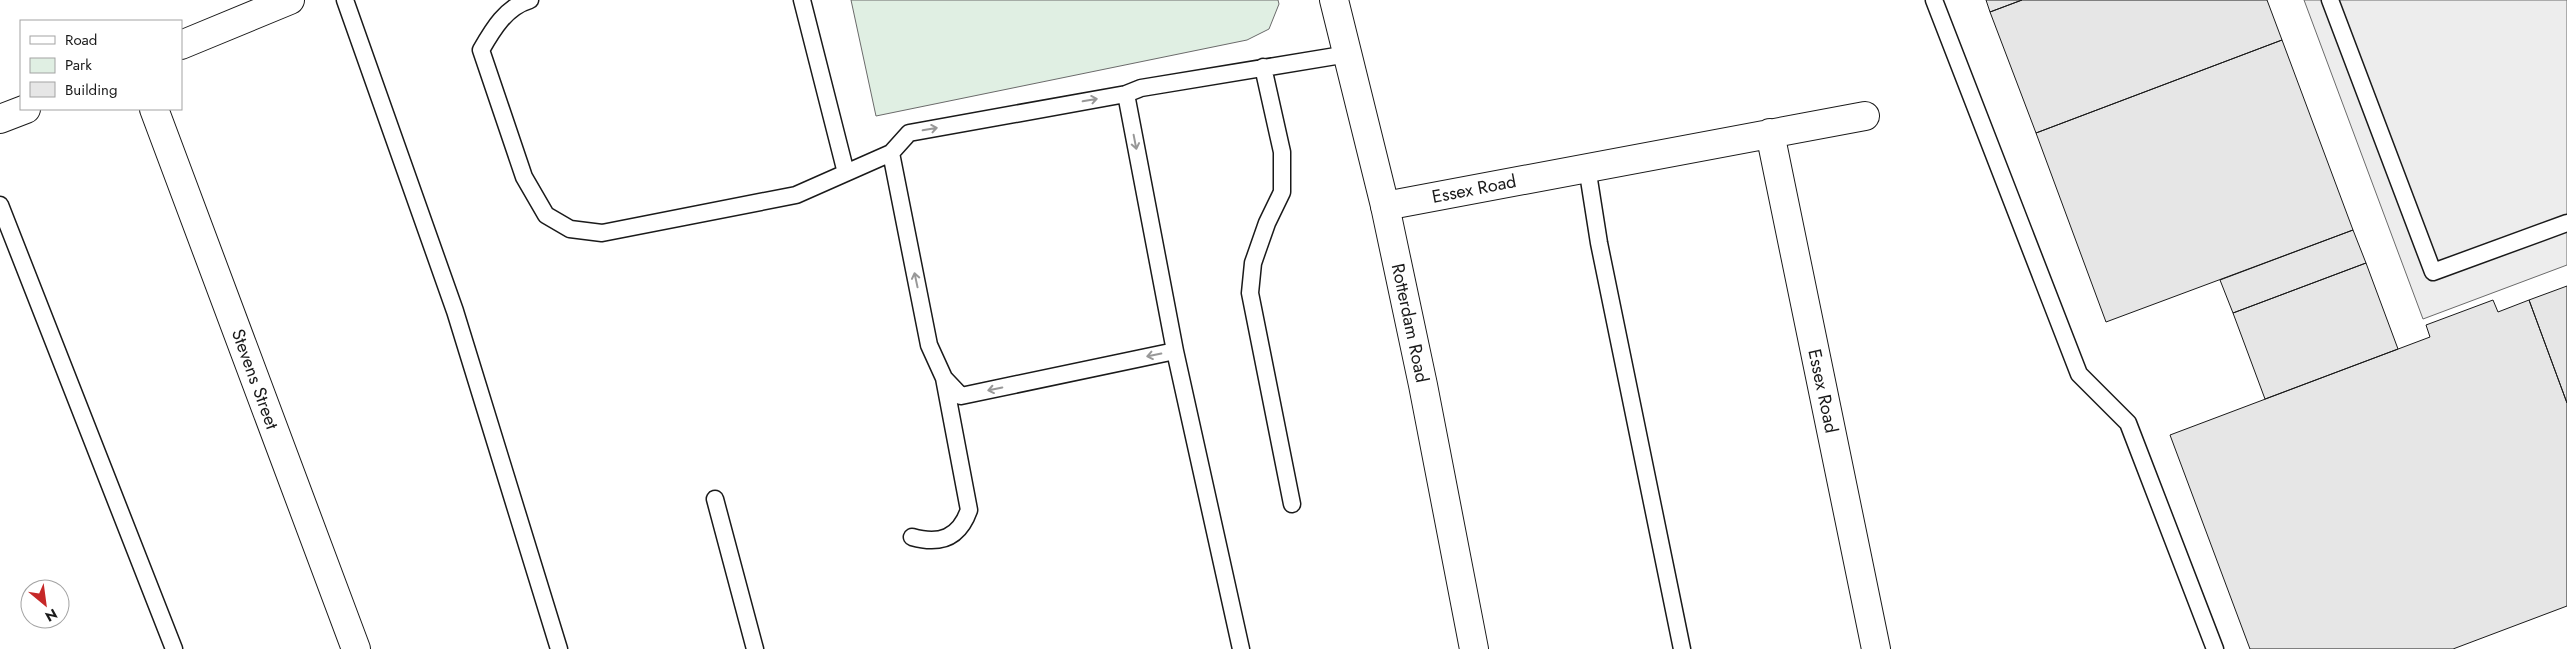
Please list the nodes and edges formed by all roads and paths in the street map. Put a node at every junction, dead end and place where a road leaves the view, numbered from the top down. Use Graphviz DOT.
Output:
graph roads {
  1 [pos="290,0"];
  2 [pos="345,0"];
  3 [pos="530,0"];
  4 [pos="802,0"];
  5 [pos="1334,0"];
  6 [pos="1934,0"];
  7 [pos="2330,0"];
  8 [pos="182,45"];
  9 [pos="1348,54"];
  10 [pos="1263,68"];
  11 [pos="1126,94"];
  12 [pos="23,110"];
  13 [pos="154,110"];
  14 [pos="1865,116"];
  15 [pos="0,119"];
  16 [pos="1770,133"];
  17 [pos="891,153"];
  18 [pos="1587,166"];
  19 [pos="846,173"];
  20 [pos="0,205"];
  21 [pos="1385,206"];
  22 [pos="2567,223"];
  23 [pos="1175,351"];
  24 [pos="944,378"];
  25 [pos="715,499"];
  26 [pos="1292,504"];
  27 [pos="912,537"];
  28 [pos="174,649"];
  29 [pos="356,649"];
  30 [pos="559,649"];
  31 [pos="755,649"];
  32 [pos="1241,649"];
  33 [pos="1474,649"];
  34 [pos="1682,649"];
  35 [pos="1876,649"];
  36 [pos="2215,649"];
  1 -- 8 [label="street"];
  2 -- 30 [label="lane"];
  3 -- 19 [label="lane"];
  4 -- 19 [label="lane"];
  5 -- 9 [label="street, Rotterdam Road"];
  6 -- 36 [label="lane"];
  7 -- 22 [label="lane"];
  9 -- 10 [label="lane"];
  9 -- 21 [label="street, Rotterdam Road"];
  10 -- 11 [label="lane"];
  10 -- 26 [label="lane"];
  17 -- 11 [label="lane, one-way"];
  11 -- 23 [label="lane, one-way"];
  12 -- 15 [label="street"];
  13 -- 29 [label="street, Stevens Street"];
  14 -- 16 [label="street, Essex Road"];
  16 -- 18 [label="street, Essex Road"];
  16 -- 35 [label="street, Essex Road"];
  17 -- 19 [label="lane"];
  24 -- 17 [label="lane, one-way"];
  18 -- 21 [label="street, Essex Road"];
  18 -- 34 [label="lane"];
  20 -- 28 [label="lane"];
  21 -- 33 [label="street, Rotterdam Road"];
  23 -- 24 [label="lane, one-way"];
  23 -- 32 [label="lane"];
  24 -- 27 [label="lane"];
  25 -- 31 [label="lane"];
}
